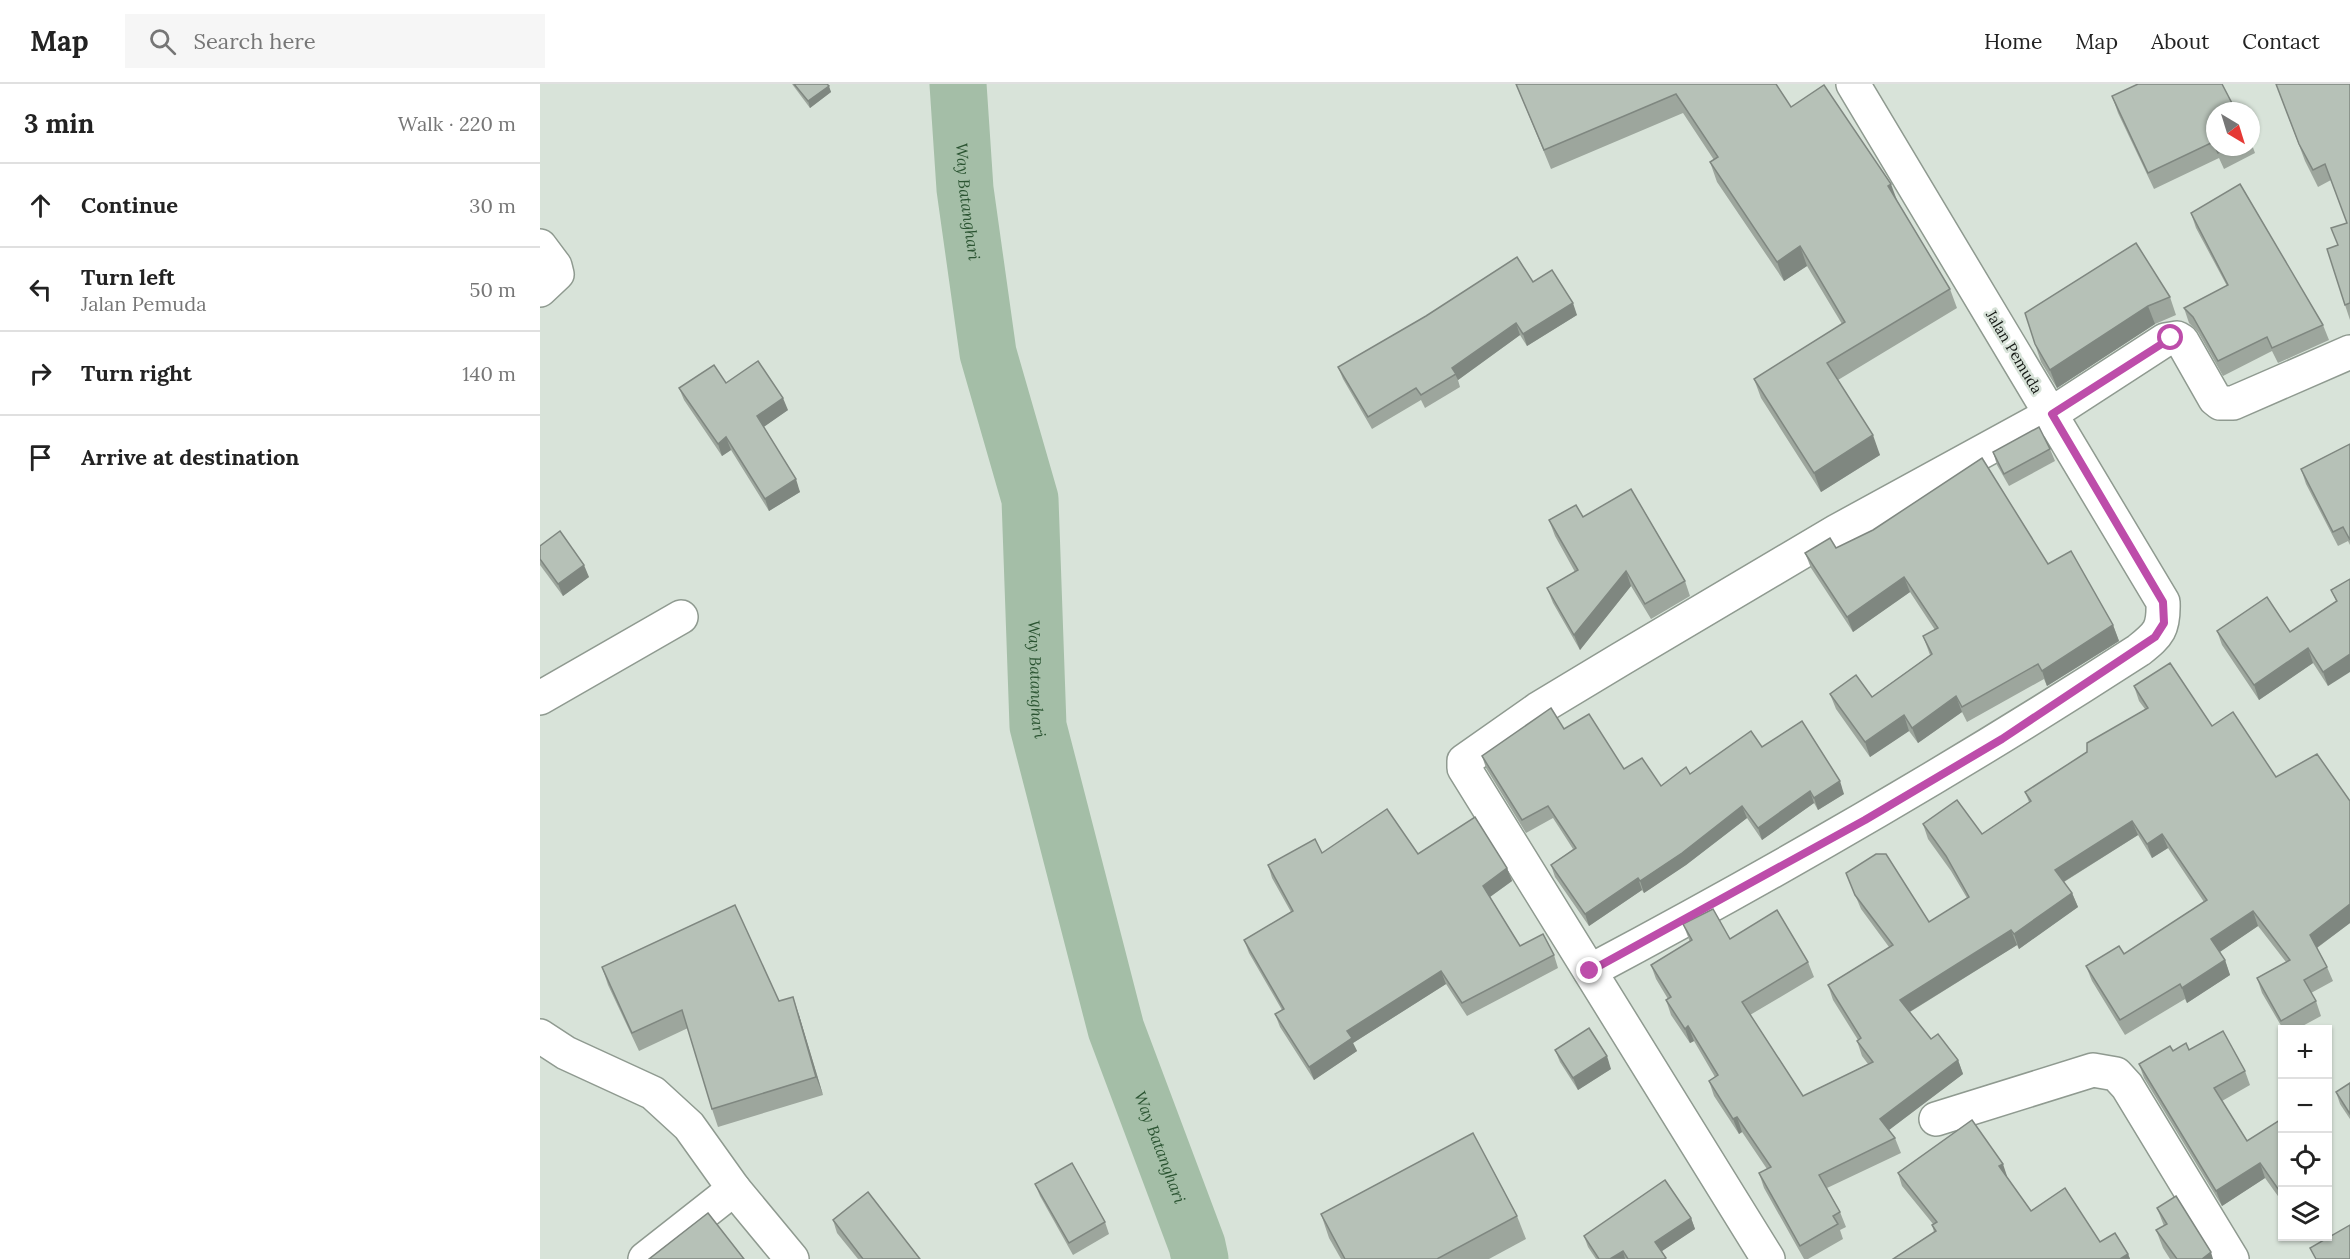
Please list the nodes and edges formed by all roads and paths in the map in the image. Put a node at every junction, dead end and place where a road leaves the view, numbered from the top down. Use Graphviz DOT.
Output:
graph roads {
  1 [pos="1853,84"];
  2 [pos="540,246"];
  3 [pos="540,290"];
  4 [pos="2350,352"];
  5 [pos="2052,414"];
  6 [pos="681,617"];
  7 [pos="540,698"];
  8 [pos="1590,971"];
  9 [pos="540,1036"];
  10 [pos="1936,1119"];
  11 [pos="734,1189"];
  12 [pos="645,1259"];
  13 [pos="792,1259"];
  14 [pos="1768,1259"];
  15 [pos="2232,1259"];
  1 -- 5 [label="street, Jalan Pemuda"];
  2 -- 3 [label="street"];
  4 -- 5 [label="street"];
  5 -- 8 [label="street, Jalan Pemuda"];
  5 -- 8 [label="street"];
  6 -- 7 [label="street"];
  8 -- 14 [label="street"];
  9 -- 11 [label="street"];
  10 -- 15 [label="street"];
  11 -- 12 [label="street"];
  11 -- 13 [label="street"];
}
